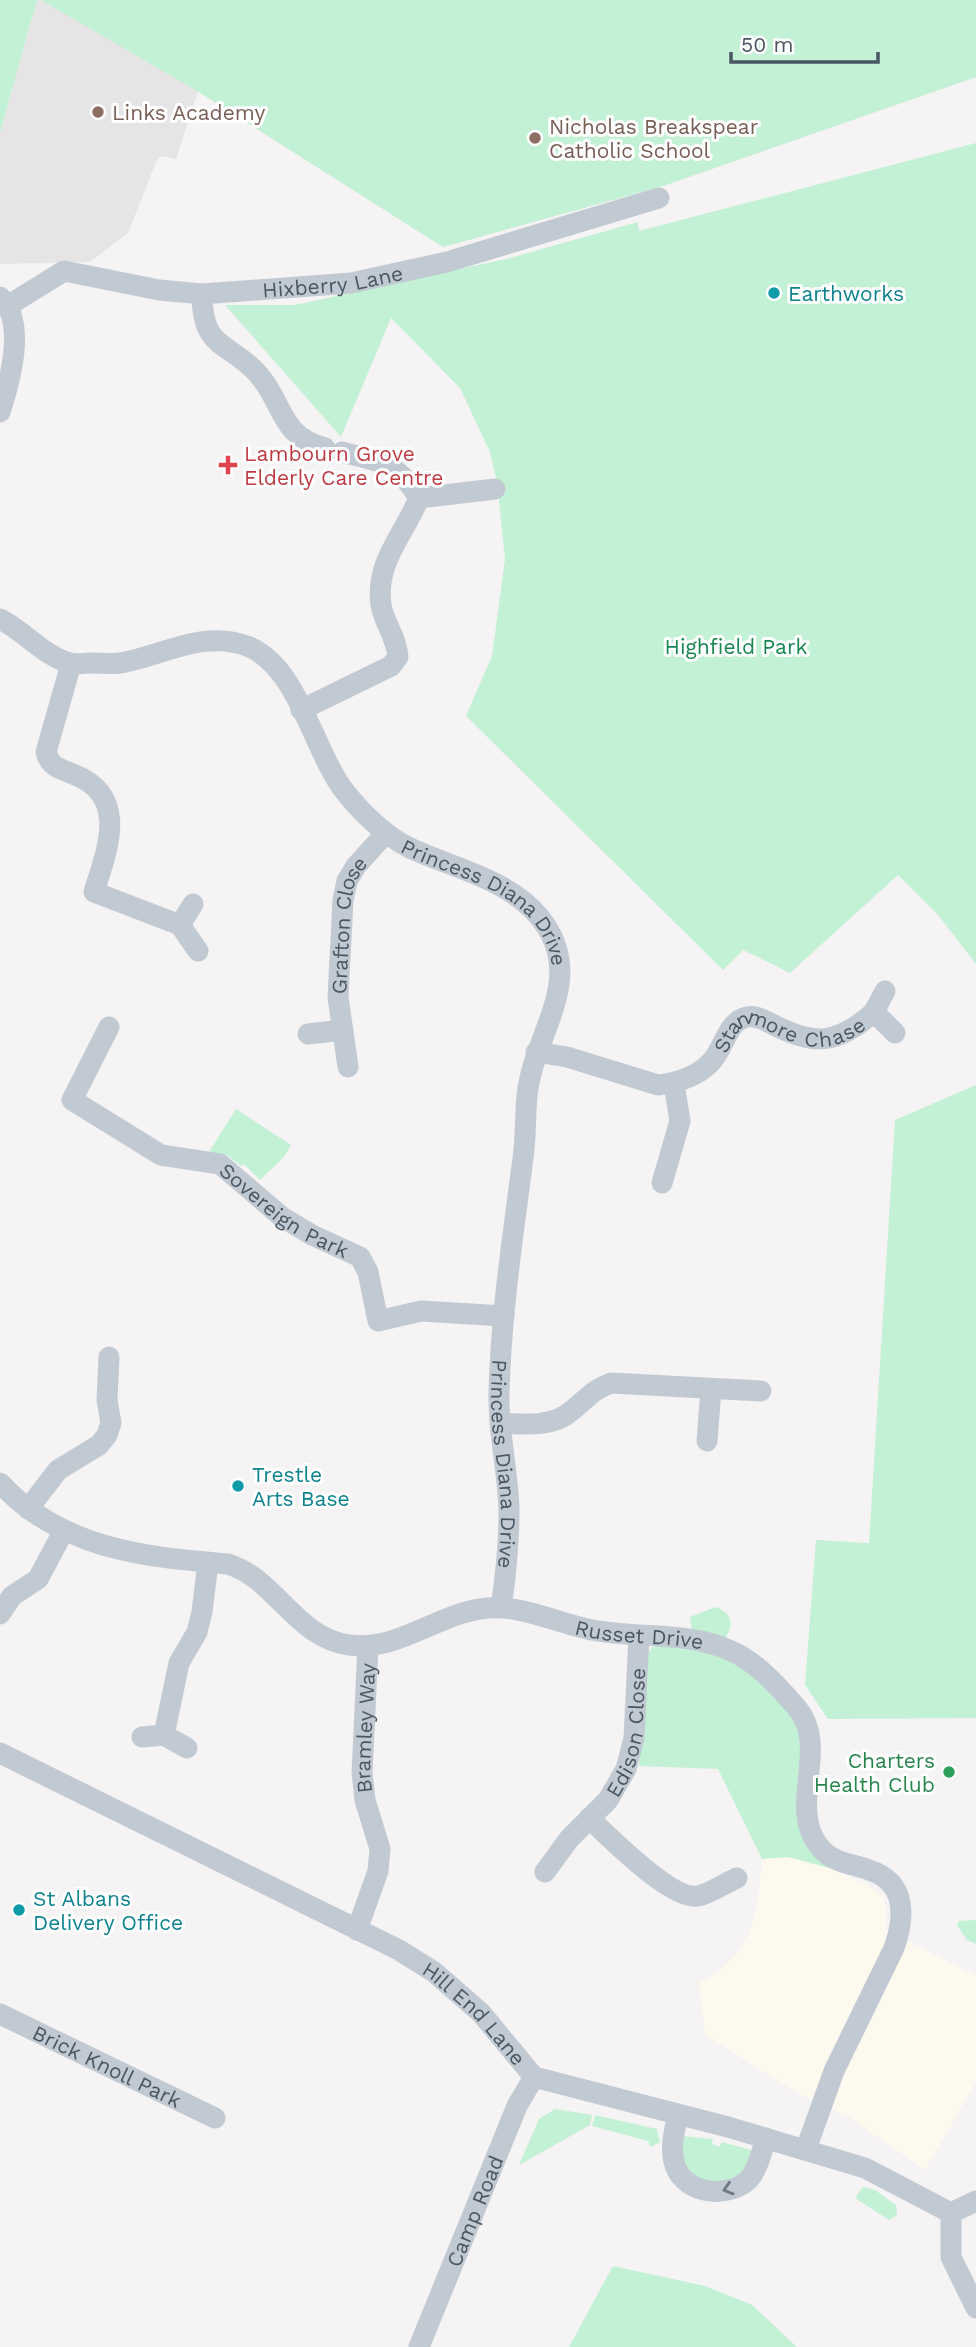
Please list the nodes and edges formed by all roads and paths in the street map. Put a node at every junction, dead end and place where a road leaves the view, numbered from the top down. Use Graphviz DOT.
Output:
graph roads {
  1 [pos="659,198"];
  2 [pos="202,294"];
  3 [pos="4,301"];
  4 [pos="0,412"];
  5 [pos="495,489"];
  6 [pos="419,498"];
  7 [pos="0,619"];
  8 [pos="71,664"];
  9 [pos="301,710"];
  10 [pos="385,834"];
  11 [pos="193,904"];
  12 [pos="180,925"];
  13 [pos="198,951"];
  14 [pos="885,991"];
  15 [pos="874,1012"];
  16 [pos="109,1027"];
  17 [pos="343,1030"];
  18 [pos="895,1033"];
  19 [pos="308,1034"];
  20 [pos="536,1052"];
  21 [pos="348,1067"];
  22 [pos="674,1084"];
  23 [pos="662,1183"];
  24 [pos="504,1316"];
  25 [pos="109,1357"];
  26 [pos="711,1389"];
  27 [pos="761,1391"];
  28 [pos="500,1423"];
  29 [pos="707,1441"];
  30 [pos="0,1483"];
  31 [pos="29,1509"];
  32 [pos="63,1532"];
  33 [pos="208,1563"];
  34 [pos="502,1606"];
  35 [pos="0,1614"];
  36 [pos="639,1636"];
  37 [pos="368,1646"];
  38 [pos="164,1735"];
  39 [pos="142,1737"];
  40 [pos="187,1748"];
  41 [pos="0,1753"];
  42 [pos="589,1818"];
  43 [pos="545,1872"];
  44 [pos="737,1878"];
  45 [pos="357,1930"];
  46 [pos="0,2014"];
  47 [pos="534,2077"];
  48 [pos="678,2115"];
  49 [pos="215,2118"];
  50 [pos="766,2138"];
  51 [pos="806,2149"];
  52 [pos="976,2201"];
  53 [pos="951,2213"];
  54 [pos="976,2308"];
  55 [pos="419,2347"];
  1 -- 2 [label="street, Hixberry Lane"];
  2 -- 3 [label="street, Hixberry Lane"];
  2 -- 6 [label="street"];
  3 -- 4 [label="street"];
  5 -- 6 [label="street"];
  6 -- 9 [label="street"];
  7 -- 8 [label="street"];
  8 -- 9 [label="street, Princess Diana Drive"];
  8 -- 12 [label="street"];
  9 -- 10 [label="street, Princess Diana Drive"];
  10 -- 17 [label="street, Grafton Close"];
  10 -- 20 [label="street, Princess Diana Drive"];
  11 -- 12 [label="street"];
  12 -- 13 [label="street"];
  14 -- 15 [label="street, Stanmore Chase"];
  15 -- 18 [label="street, Stanmore Chase"];
  15 -- 22 [label="street, Stanmore Chase"];
  16 -- 24 [label="street, Sovereign Park"];
  17 -- 19 [label="street, Grafton Close"];
  17 -- 21 [label="street, Grafton Close"];
  20 -- 22 [label="street"];
  20 -- 24 [label="street, Princess Diana Drive"];
  22 -- 23 [label="street"];
  24 -- 28 [label="street, Princess Diana Drive"];
  25 -- 31 [label="street"];
  26 -- 27 [label="street"];
  26 -- 28 [label="street"];
  26 -- 29 [label="street"];
  28 -- 34 [label="street, Princess Diana Drive"];
  30 -- 31 [label="street, Russet Drive"];
  31 -- 32 [label="street, Russet Drive"];
  32 -- 33 [label="street, Russet Drive"];
  32 -- 35 [label="street"];
  33 -- 37 [label="street, Russet Drive"];
  33 -- 38 [label="street"];
  34 -- 36 [label="street, Russet Drive"];
  34 -- 37 [label="street, Russet Drive"];
  36 -- 42 [label="street, Edison Close"];
  36 -- 51 [label="street, Russet Drive"];
  37 -- 45 [label="street, Bramley Way"];
  38 -- 39 [label="street"];
  38 -- 40 [label="street"];
  41 -- 45 [label="street, Hill End Lane"];
  42 -- 43 [label="street, Edison Close"];
  42 -- 44 [label="street, Edison Close"];
  45 -- 47 [label="street, Hill End Lane"];
  46 -- 49 [label="street, Brick Knoll Park"];
  47 -- 48 [label="street, Hill End Lane"];
  47 -- 55 [label="street, Camp Road"];
  48 -- 50 [label="street, Hill End Lane"];
  50 -- 48 [label="street, one-way"];
  50 -- 51 [label="street, Hill End Lane"];
  51 -- 53 [label="street, Hill End Lane"];
  52 -- 53 [label="street"];
  53 -- 54 [label="street"];
}
